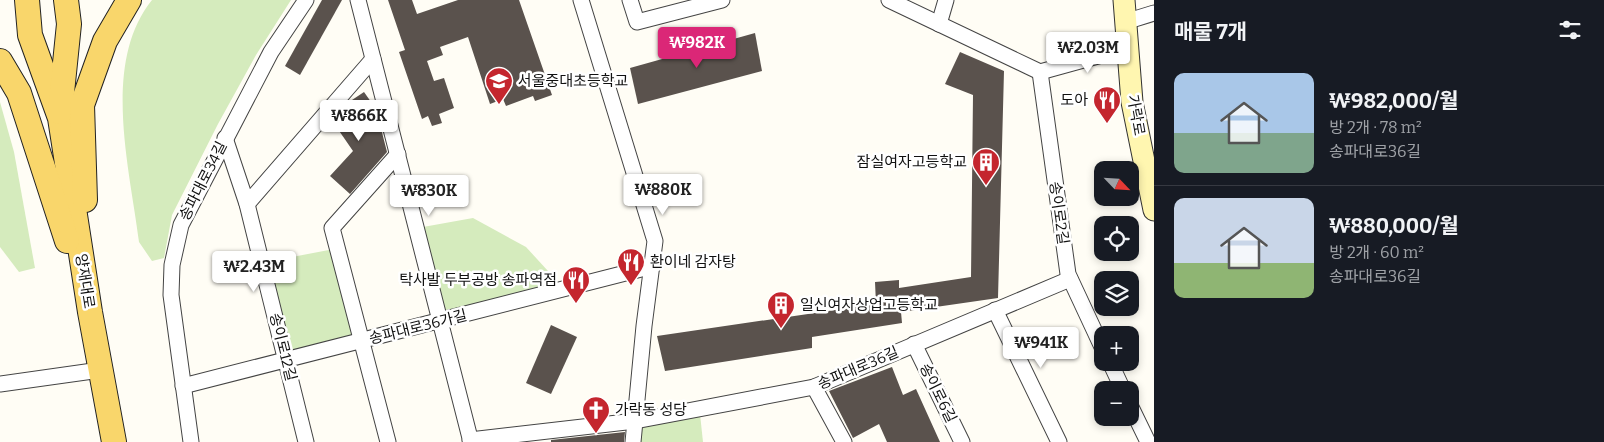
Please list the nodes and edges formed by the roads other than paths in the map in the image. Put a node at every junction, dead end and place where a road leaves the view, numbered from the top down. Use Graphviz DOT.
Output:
graph roads {
  1 [pos="27,0"];
  2 [pos="66,0"];
  3 [pos="129,0"];
  4 [pos="306,0"];
  5 [pos="358,0"];
  6 [pos="581,0"];
  7 [pos="630,0"];
  8 [pos="722,0"];
  9 [pos="889,0"];
  10 [pos="946,0"];
  11 [pos="1124,0"];
  12 [pos="1154,14"];
  13 [pos="1125,22"];
  14 [pos="939,24"];
  15 [pos="1127,48"];
  16 [pos="373,59"];
  17 [pos="0,61"];
  18 [pos="1040,72"];
  19 [pos="60,118"];
  20 [pos="225,138"];
  21 [pos="398,154"];
  22 [pos="1150,164"];
  23 [pos="247,204"];
  24 [pos="1154,210"];
  25 [pos="653,266"];
  26 [pos="1070,279"];
  27 [pos="995,310"];
  28 [pos="90,312"];
  29 [pos="440,322"];
  30 [pos="1094,330"];
  31 [pos="362,341"];
  32 [pos="914,344"];
  33 [pos="286,360"];
  34 [pos="100,370"];
  35 [pos="0,384"];
  36 [pos="183,386"];
  37 [pos="814,387"];
  38 [pos="635,421"];
  39 [pos="1139,424"];
  40 [pos="386,441"];
  41 [pos="471,441"];
  42 [pos="114,442"];
  43 [pos="191,442"];
  44 [pos="306,442"];
  45 [pos="633,442"];
  46 [pos="844,442"];
  47 [pos="962,442"];
  48 [pos="1059,442"];
  49 [pos="1148,442"];
  1 -- 19 [label="main road, 양재대로"];
  2 -- 19 [label="main road, 양재대로"];
  3 -- 28 [label="main road"];
  4 -- 20 [label="street, 송파대로34길"];
  5 -- 16 [label="street"];
  6 -- 25 [label="street"];
  7 -- 8 [label="street"];
  9 -- 14 [label="street"];
  10 -- 14 [label="street"];
  11 -- 13 [label="street, 가락로"];
  12 -- 13 [label="street"];
  13 -- 15 [label="street, 가락로"];
  14 -- 18 [label="street"];
  15 -- 18 [label="street"];
  15 -- 22 [label="street, 가락로"];
  16 -- 21 [label="street"];
  16 -- 23 [label="street"];
  17 -- 28 [label="main road"];
  18 -- 26 [label="street, 송이로2길"];
  19 -- 28 [label="main road, 양재대로"];
  20 -- 23 [label="street, 송이로12길"];
  20 -- 36 [label="street, 송파대로34길"];
  21 -- 29 [label="street"];
  21 -- 31 [label="street"];
  22 -- 24 [label="street, 가락로"];
  23 -- 33 [label="street, 송이로12길"];
  25 -- 29 [label="street, 송파대로36가길"];
  25 -- 38 [label="street"];
  26 -- 27 [label="street, 송파대로36길"];
  26 -- 30 [label="street, 송이로2길"];
  27 -- 32 [label="street, 송파대로36길"];
  27 -- 48 [label="street"];
  28 -- 34 [label="main road, 양재대로"];
  29 -- 31 [label="street, 송파대로36가길"];
  29 -- 41 [label="street"];
  31 -- 33 [label="street, 송파대로36가길"];
  31 -- 40 [label="street"];
  32 -- 37 [label="street, 송파대로36길"];
  32 -- 47 [label="street, 송이로6길"];
  33 -- 36 [label="street, 송파대로36가길"];
  33 -- 44 [label="street, 송이로12길"];
  34 -- 35 [label="street"];
  34 -- 42 [label="main road, 양재대로"];
  36 -- 43 [label="street, 송파대로34길"];
  37 -- 38 [label="street, 송파대로36길"];
  37 -- 46 [label="street"];
  38 -- 41 [label="street, 송파대로36길"];
  38 -- 45 [label="street"];
  39 -- 49 [label="street"];
}
